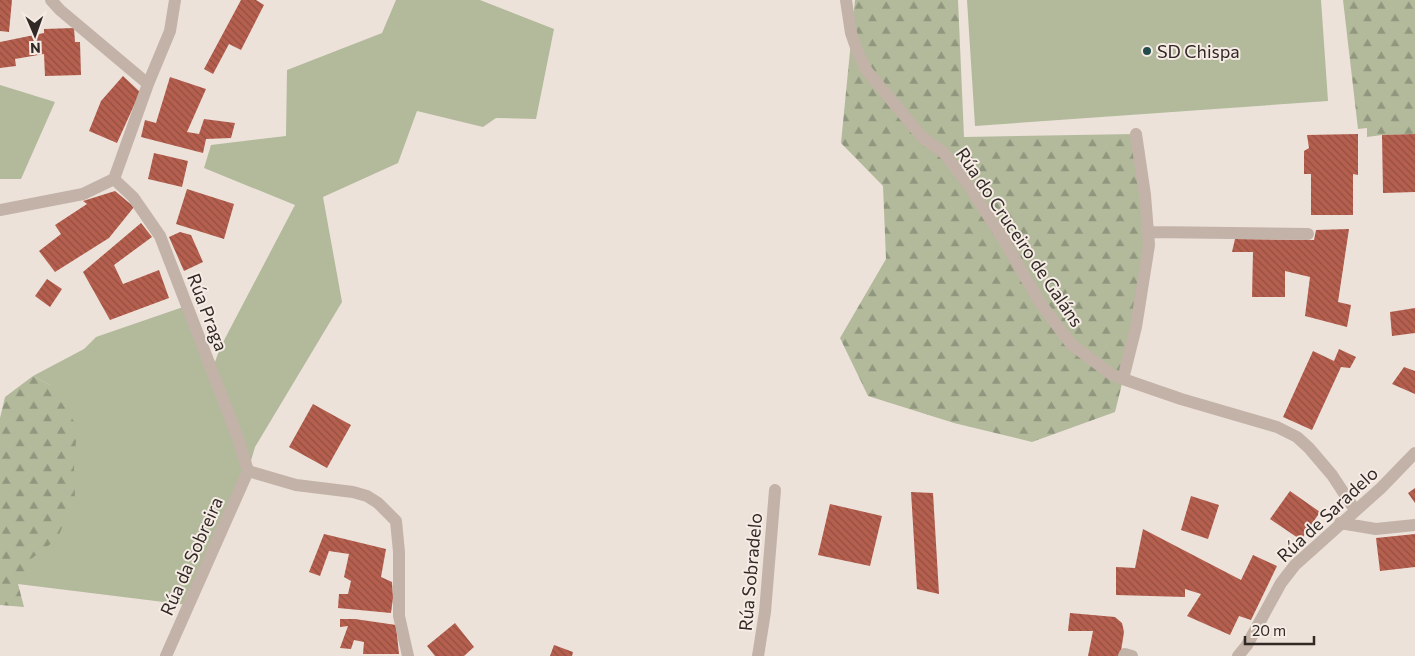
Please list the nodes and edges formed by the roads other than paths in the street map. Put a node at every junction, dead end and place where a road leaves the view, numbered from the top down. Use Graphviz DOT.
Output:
graph roads {
  1 [pos="51,0"];
  2 [pos="175,0"];
  3 [pos="846,0"];
  4 [pos="148,84"];
  5 [pos="1136,134"];
  6 [pos="114,179"];
  7 [pos="0,210"];
  8 [pos="1149,232"];
  9 [pos="1308,234"];
  10 [pos="1123,379"];
  11 [pos="1415,453"];
  12 [pos="248,471"];
  13 [pos="774,490"];
  14 [pos="1355,510"];
  15 [pos="1340,523"];
  16 [pos="1415,525"];
  17 [pos="166,656"];
  18 [pos="408,656"];
  19 [pos="758,656"];
  20 [pos="1124,656"];
  21 [pos="1132,656"];
  22 [pos="1238,656"];
  1 -- 4 [label="street"];
  2 -- 4 [label="street"];
  3 -- 10 [label="street, Rúa do Cruceiro de Galáns"];
  4 -- 6 [label="street"];
  5 -- 8 [label="street"];
  6 -- 7 [label="street"];
  6 -- 12 [label="street, Rúa Praga"];
  8 -- 9 [label="street"];
  8 -- 10 [label="street"];
  10 -- 14 [label="street, Rúa do Cruceiro de Galáns"];
  11 -- 14 [label="street, Rúa de Saradelo"];
  12 -- 17 [label="street, Rúa da Sobreira"];
  12 -- 18 [label="street"];
  13 -- 19 [label="street, Rúa Sobradelo"];
  14 -- 15 [label="street, Rúa de Saradelo"];
  15 -- 16 [label="street"];
  15 -- 22 [label="street, Rúa de Saradelo"];
  20 -- 21 [label="street"];
}
